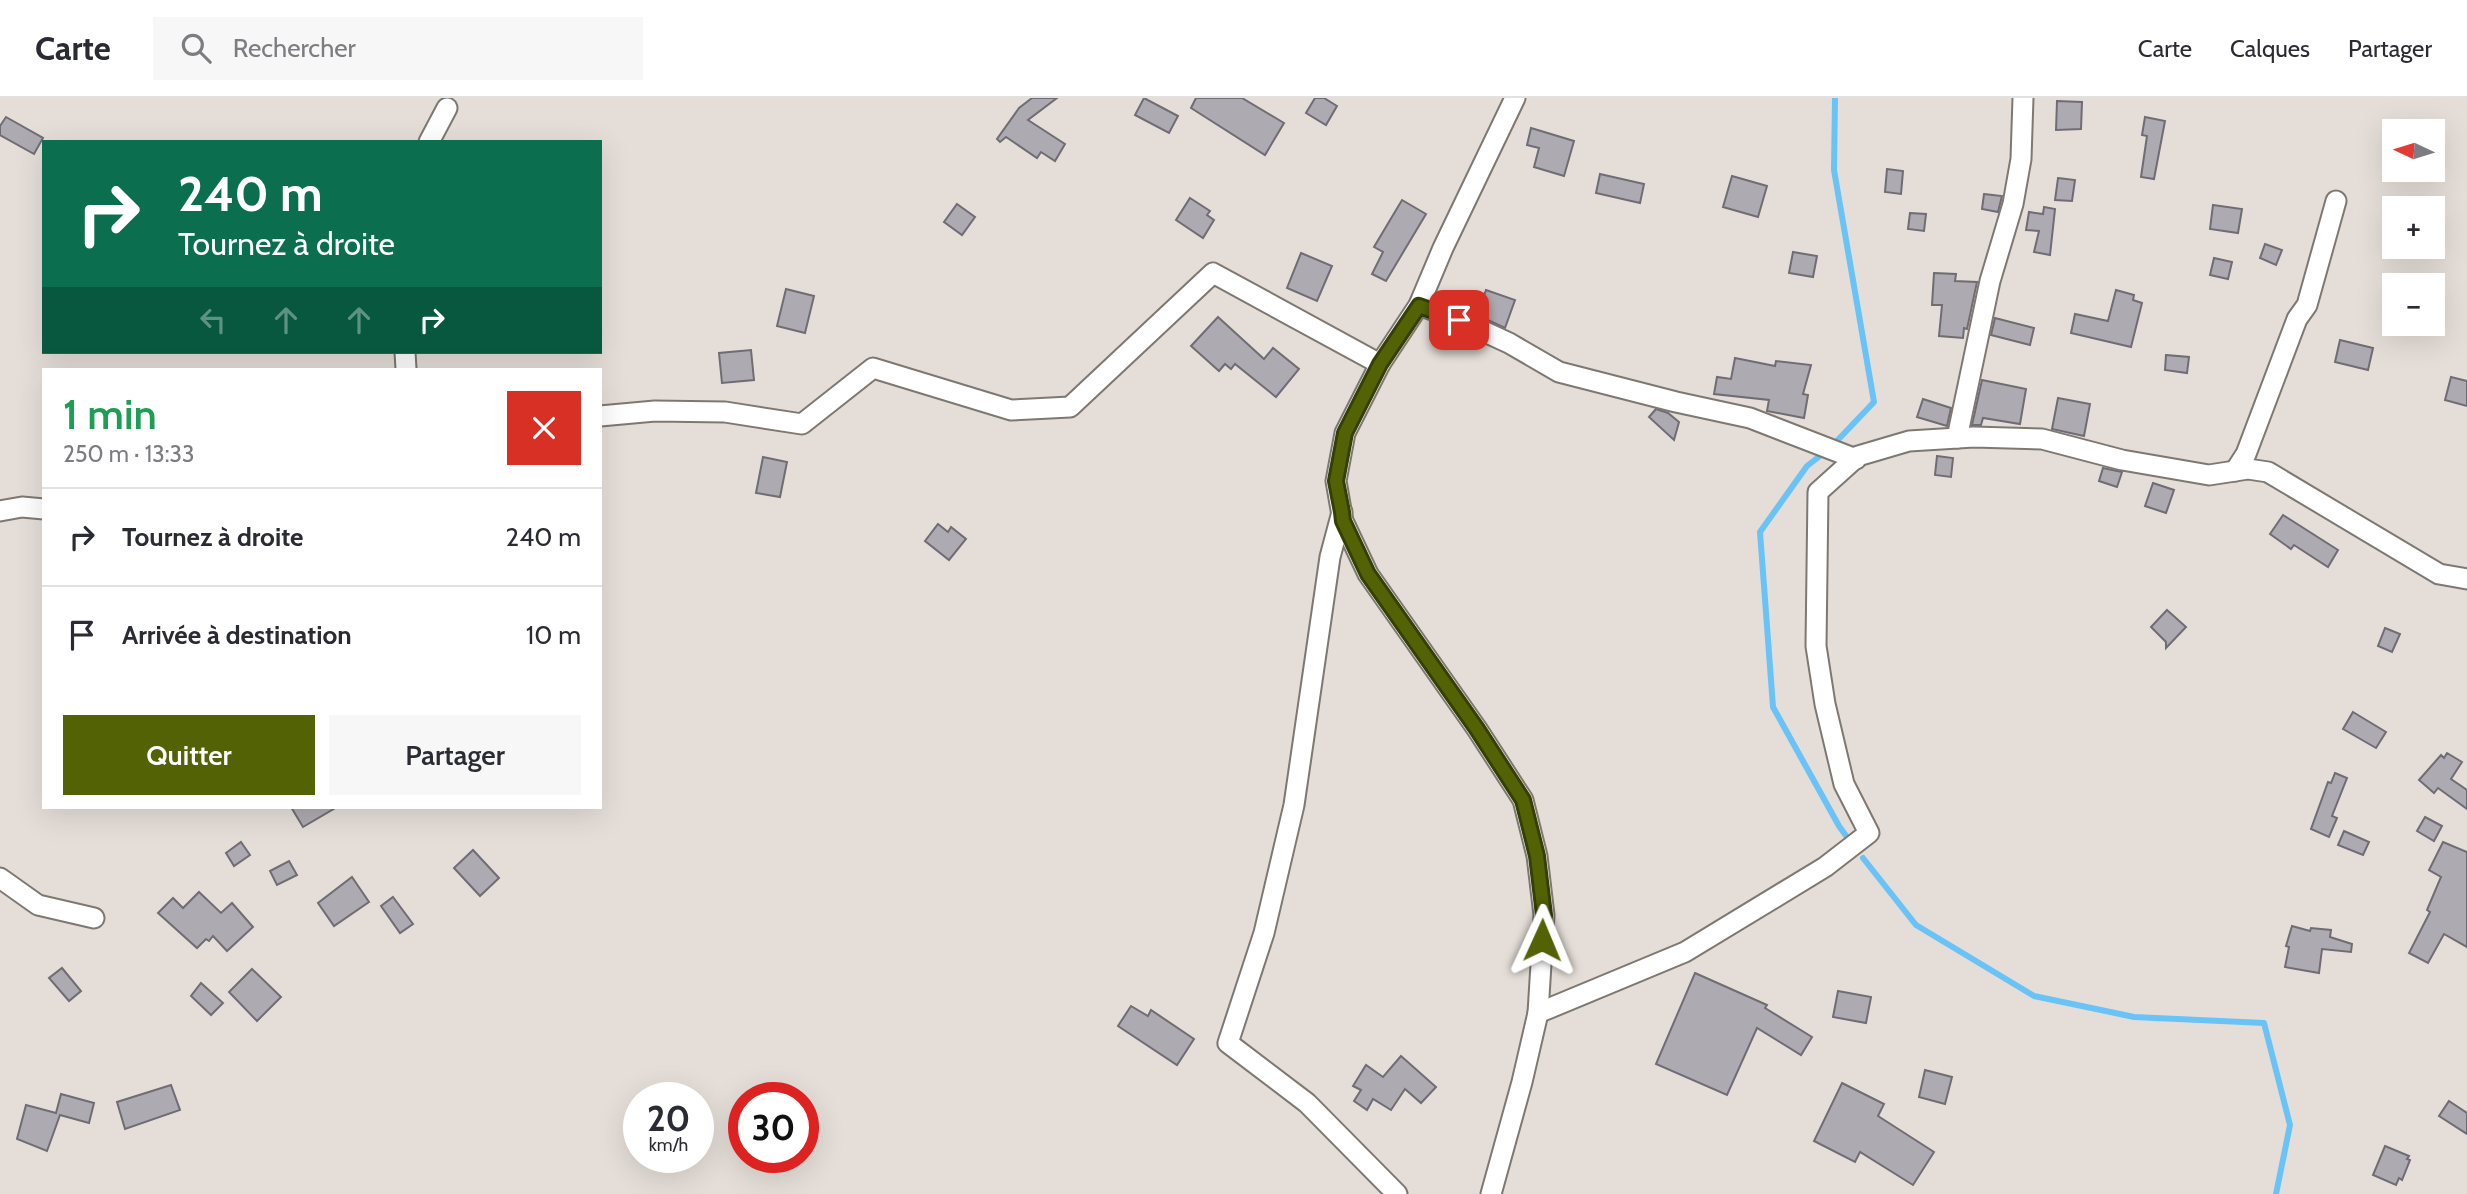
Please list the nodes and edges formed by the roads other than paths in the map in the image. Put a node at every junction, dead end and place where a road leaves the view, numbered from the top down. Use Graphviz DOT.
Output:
graph roads {
  1 [pos="1515,98"];
  2 [pos="2023,98"];
  3 [pos="447,108"];
  4 [pos="430,140"];
  5 [pos="2336,201"];
  6 [pos="1419,306"];
  7 [pos="1380,364"];
  8 [pos="602,416"];
  9 [pos="1957,438"];
  10 [pos="1856,459"];
  11 [pos="2235,471"];
  12 [pos="42,509"];
  13 [pos="0,511"];
  14 [pos="1342,512"];
  15 [pos="2467,579"];
  16 [pos="0,878"];
  17 [pos="94,918"];
  18 [pos="1538,1013"];
  19 [pos="1396,1194"];
  20 [pos="1491,1194"];
  1 -- 6 [label="street"];
  2 -- 9 [label="street"];
  3 -- 4 [label="street"];
  5 -- 11 [label="street"];
  6 -- 7 [label="street"];
  6 -- 10 [label="street"];
  7 -- 8 [label="street"];
  7 -- 14 [label="street"];
  9 -- 10 [label="street"];
  9 -- 11 [label="street"];
  10 -- 18 [label="street"];
  11 -- 15 [label="street"];
  12 -- 13 [label="street"];
  14 -- 18 [label="street"];
  14 -- 19 [label="street"];
  16 -- 17 [label="street"];
  18 -- 20 [label="street"];
}
